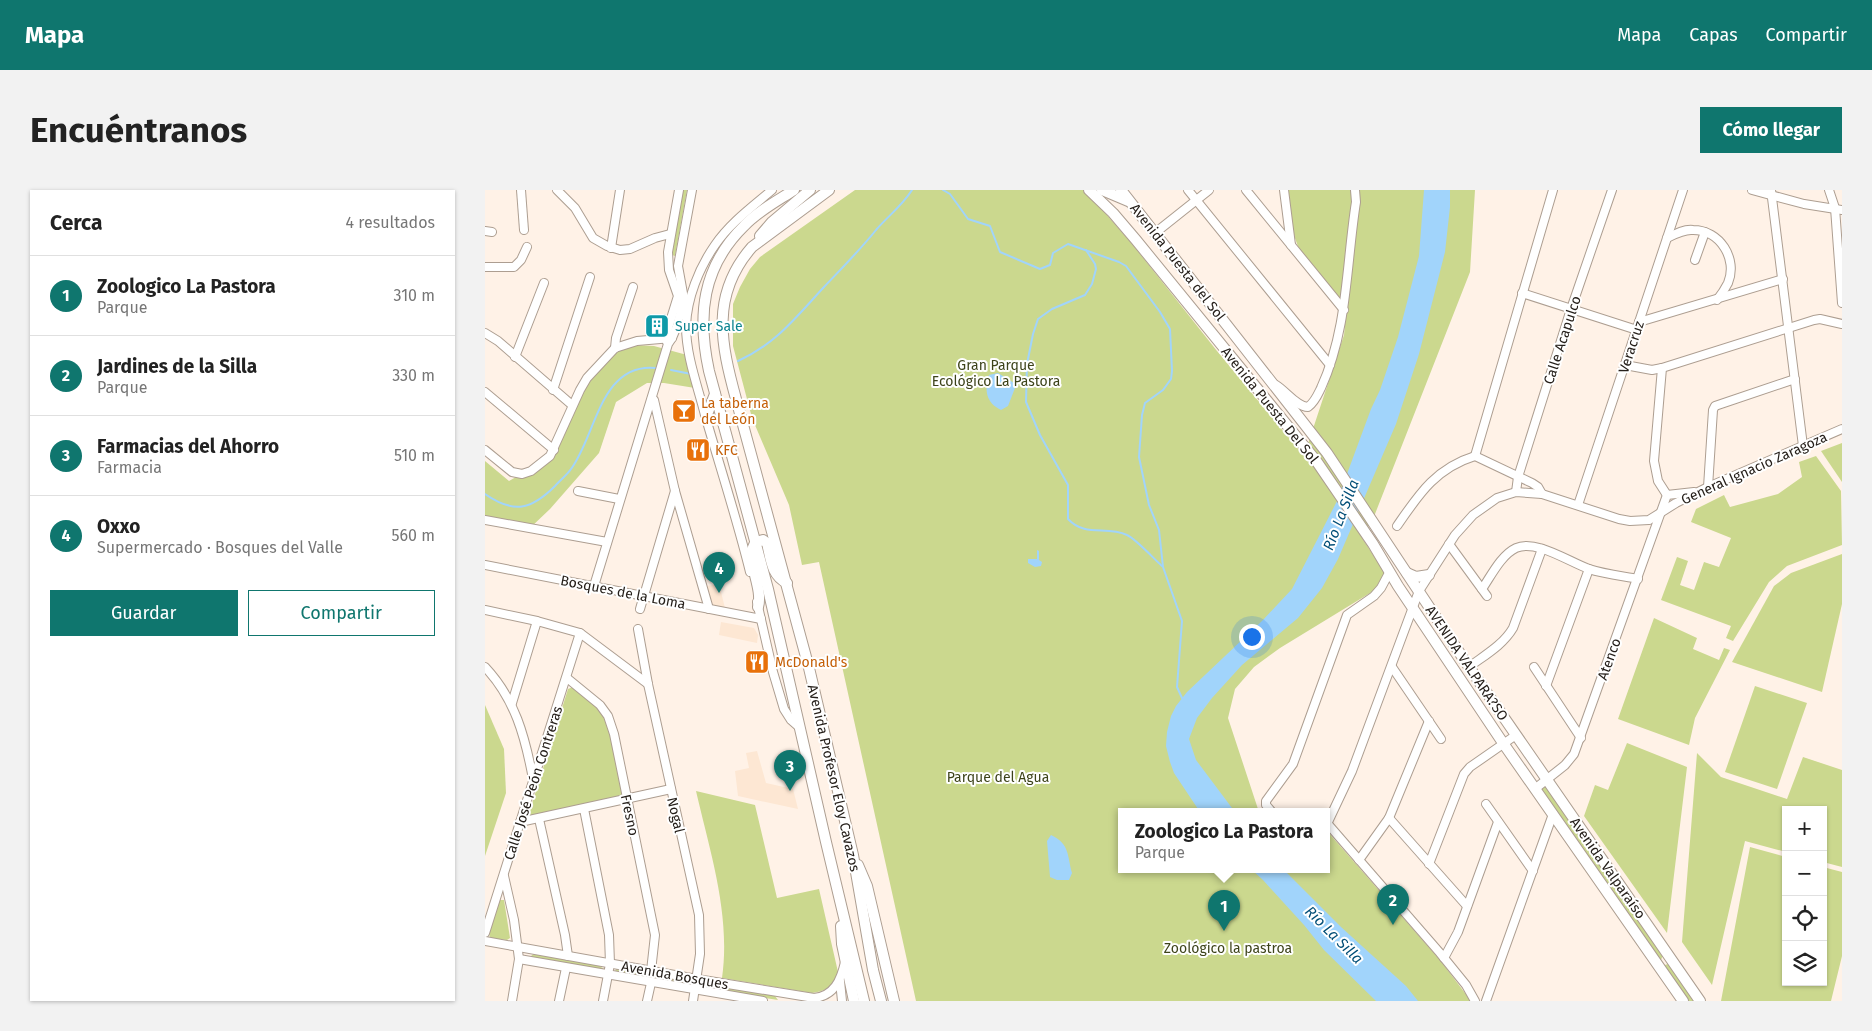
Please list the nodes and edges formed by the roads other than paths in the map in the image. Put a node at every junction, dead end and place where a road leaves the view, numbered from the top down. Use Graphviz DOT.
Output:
graph roads {
  1 [pos="521,190"];
  2 [pos="557,190"];
  3 [pos="620,190"];
  4 [pos="679,190"];
  5 [pos="692,190"];
  6 [pos="772,190"];
  7 [pos="794,190"];
  8 [pos="811,190"];
  9 [pos="829,190"];
  10 [pos="1089,190"];
  11 [pos="1102,190"];
  12 [pos="1121,190"];
  13 [pos="1188,190"];
  14 [pos="1209,190"];
  15 [pos="1246,190"];
  16 [pos="1285,190"];
  17 [pos="1355,190"];
  18 [pos="1553,190"];
  19 [pos="1612,190"];
  20 [pos="1683,190"];
  21 [pos="1752,190"];
  22 [pos="1829,190"];
  23 [pos="1772,193"];
  24 [pos="1196,200"];
  25 [pos="1131,203"];
  26 [pos="1838,209"];
  27 [pos="1113,213"];
  28 [pos="1152,229"];
  29 [pos="524,230"];
  30 [pos="1705,232"];
  31 [pos="671,234"];
  32 [pos="1667,238"];
  33 [pos="1136,240"];
  34 [pos="1291,245"];
  35 [pos="527,247"];
  36 [pos="752,247"];
  37 [pos="611,248"];
  38 [pos="1171,254"];
  39 [pos="668,258"];
  40 [pos="679,259"];
  41 [pos="1695,260"];
  42 [pos="1156,264"];
  43 [pos="485,267"];
  44 [pos="590,277"];
  45 [pos="680,278"];
  46 [pos="698,278"];
  47 [pos="1783,279"];
  48 [pos="544,283"];
  49 [pos="633,286"];
  50 [pos="1522,293"];
  51 [pos="1717,300"];
  52 [pos="1842,303"];
  53 [pos="1571,309"];
  54 [pos="1344,310"];
  55 [pos="1842,324"];
  56 [pos="677,326"];
  57 [pos="687,326"];
  58 [pos="1638,326"];
  59 [pos="1789,329"];
  60 [pos="485,333"];
  61 [pos="668,340"];
  62 [pos="615,348"];
  63 [pos="515,357"];
  64 [pos="1330,365"];
  65 [pos="1625,365"];
  66 [pos="1662,368"];
  67 [pos="1795,379"];
  68 [pos="1272,383"];
  69 [pos="553,390"];
  70 [pos="485,392"];
  71 [pos="715,394"];
  72 [pos="652,398"];
  73 [pos="572,405"];
  74 [pos="706,417"];
  75 [pos="1842,429"];
  76 [pos="1803,446"];
  77 [pos="485,450"];
  78 [pos="554,450"];
  79 [pos="1327,453"];
  80 [pos="1475,456"];
  81 [pos="1518,477"];
  82 [pos="1708,487"];
  83 [pos="578,491"];
  84 [pos="675,491"];
  85 [pos="1516,492"];
  86 [pos="1699,492"];
  87 [pos="1542,494"];
  88 [pos="1667,495"];
  89 [pos="619,500"];
  90 [pos="1578,505"];
  91 [pos="1660,514"];
  92 [pos="485,520"];
  93 [pos="1397,526"];
  94 [pos="607,542"];
  95 [pos="756,542"];
  96 [pos="1449,544"];
  97 [pos="1542,549"];
  98 [pos="485,565"];
  99 [pos="1589,569"];
  100 [pos="1407,573"];
  101 [pos="1389,574"];
  102 [pos="1429,575"];
  103 [pos="1638,579"];
  104 [pos="787,583"];
  105 [pos="594,586"];
  106 [pos="1482,589"];
  107 [pos="1419,591"];
  108 [pos="644,596"];
  109 [pos="1487,596"];
  110 [pos="758,607"];
  111 [pos="1413,608"];
  112 [pos="640,609"];
  113 [pos="709,609"];
  114 [pos="485,610"];
  115 [pos="761,619"];
  116 [pos="537,620"];
  117 [pos="638,629"];
  118 [pos="580,633"];
  119 [pos="1469,667"];
  120 [pos="1534,667"];
  121 [pos="485,668"];
  122 [pos="1392,668"];
  123 [pos="567,678"];
  124 [pos="648,684"];
  125 [pos="1546,686"];
  126 [pos="512,704"];
  127 [pos="1429,721"];
  128 [pos="799,727"];
  129 [pos="1516,735"];
  130 [pos="1581,738"];
  131 [pos="1441,739"];
  132 [pos="1503,743"];
  133 [pos="533,779"];
  134 [pos="1547,780"];
  135 [pos="1536,788"];
  136 [pos="671,789"];
  137 [pos="626,800"];
  138 [pos="1486,804"];
  139 [pos="1269,808"];
  140 [pos="584,809"];
  141 [pos="1553,814"];
  142 [pos="1330,818"];
  143 [pos="1389,818"];
  144 [pos="539,819"];
  145 [pos="520,822"];
  146 [pos="1499,822"];
  147 [pos="1330,827"];
  148 [pos="853,856"];
  149 [pos="1359,860"];
  150 [pos="1429,864"];
  151 [pos="1533,870"];
  152 [pos="503,874"];
  153 [pos="1467,906"];
  154 [pos="842,915"];
  155 [pos="485,933"];
  156 [pos="485,941"];
  157 [pos="518,947"];
  158 [pos="568,956"];
  159 [pos="1444,958"];
  160 [pos="519,959"];
  161 [pos="845,962"];
  162 [pos="609,964"];
  163 [pos="566,968"];
  164 [pos="651,971"];
  165 [pos="608,975"];
  166 [pos="697,979"];
  167 [pos="840,981"];
  168 [pos="651,982"];
  169 [pos="695,990"];
  170 [pos="829,993"];
  171 [pos="781,997"];
  172 [pos="736,999"];
  173 [pos="512,1001"];
  174 [pos="559,1001"];
  175 [pos="603,1001"];
  176 [pos="647,1001"];
  177 [pos="693,1001"];
  178 [pos="763,1001"];
  179 [pos="834,1001"];
  180 [pos="842,1001"];
  181 [pos="854,1001"];
  182 [pos="864,1001"];
  183 [pos="881,1001"];
  184 [pos="894,1001"];
  185 [pos="1475,1001"];
  186 [pos="1486,1001"];
  187 [pos="1683,1001"];
  188 [pos="1700,1001"];
  1 -- 29 [label="street"];
  2 -- 37 [label="street"];
  3 -- 37 [label="street"];
  4 -- 31 [label="street"];
  5 -- 40 [label="street"];
  6 -- 46 [label="street"];
  7 -- 71 [label="main road, Avenida Profesor Eloy Cavazos"];
  8 -- 36 [label="main road"];
  9 -- 36 [label="main road, Avenida Profesor Eloy Cavazos"];
  10 -- 27 [label="main road"];
  11 -- 25 [label="main road"];
  11 -- 27 [label="main road, Avenida Puesta del Sol"];
  12 -- 25 [label="main road, Avenida Puesta del Sol"];
  13 -- 24 [label="street"];
  14 -- 24 [label="street"];
  15 -- 34 [label="street"];
  16 -- 34 [label="street"];
  17 -- 54 [label="street"];
  18 -- 50 [label="street"];
  19 -- 53 [label="street, Calle Acapulco"];
  20 -- 32 [label="street, Veracruz"];
  21 -- 23 [label="street"];
  22 -- 26 [label="street"];
  23 -- 26 [label="street"];
  23 -- 47 [label="street"];
  24 -- 28 [label="street"];
  24 -- 64 [label="street"];
  25 -- 28 [label="main road, Avenida Puesta del Sol"];
  26 -- 52 [label="street"];
  27 -- 33 [label="main road, Avenida Puesta Del Sol"];
  28 -- 33 [label="main road"];
  28 -- 38 [label="main road, Avenida Puesta del Sol"];
  30 -- 32 [label="street"];
  30 -- 41 [label="street"];
  30 -- 51 [label="street"];
  31 -- 37 [label="street"];
  31 -- 39 [label="street"];
  32 -- 58 [label="street, Veracruz"];
  33 -- 42 [label="main road, Avenida Puesta Del Sol"];
  34 -- 54 [label="street"];
  35 -- 43 [label="street"];
  36 -- 104 [label="main road, Avenida Profesor Eloy Cavazos"];
  38 -- 42 [label="main road"];
  38 -- 68 [label="main road, Avenida Puesta del Sol"];
  39 -- 40 [label="street"];
  39 -- 61 [label="street"];
  40 -- 45 [label="street"];
  42 -- 101 [label="main road, Avenida Puesta Del Sol"];
  44 -- 69 [label="street"];
  45 -- 46 [label="street"];
  45 -- 56 [label="street"];
  46 -- 57 [label="street"];
  47 -- 51 [label="street"];
  47 -- 59 [label="street"];
  48 -- 63 [label="street"];
  49 -- 62 [label="street"];
  50 -- 53 [label="street"];
  50 -- 80 [label="street"];
  51 -- 58 [label="street"];
  53 -- 58 [label="street"];
  53 -- 81 [label="street, Calle Acapulco"];
  54 -- 64 [label="street"];
  55 -- 59 [label="street"];
  56 -- 57 [label="street"];
  56 -- 61 [label="street"];
  57 -- 74 [label="street"];
  58 -- 65 [label="street, Veracruz"];
  59 -- 66 [label="street"];
  59 -- 67 [label="street"];
  60 -- 63 [label="street"];
  61 -- 62 [label="street"];
  61 -- 72 [label="street"];
  62 -- 73 [label="street"];
  63 -- 69 [label="street"];
  64 -- 68 [label="street"];
  65 -- 66 [label="street"];
  65 -- 90 [label="street, Veracruz"];
  66 -- 88 [label="street"];
  67 -- 76 [label="street"];
  67 -- 82 [label="street"];
  68 -- 79 [label="main road, Avenida Puesta del Sol"];
  69 -- 73 [label="street"];
  70 -- 78 [label="street"];
  71 -- 74 [label="main road"];
  71 -- 95 [label="main road, Avenida Profesor Eloy Cavazos"];
  72 -- 84 [label="street"];
  72 -- 89 [label="street"];
  73 -- 78 [label="street"];
  74 -- 110 [label="street"];
  75 -- 76 [label="street, General Ignacio Zaragoza"];
  76 -- 82 [label="street, General Ignacio Zaragoza"];
  77 -- 78 [label="street"];
  79 -- 100 [label="main road, Avenida Puesta Del Sol"];
  80 -- 81 [label="street, General Ignacio Zaragoza"];
  80 -- 93 [label="street"];
  81 -- 85 [label="street, Calle Acapulco"];
  81 -- 87 [label="street, General Ignacio Zaragoza"];
  82 -- 86 [label="street, General Ignacio Zaragoza"];
  83 -- 89 [label="street"];
  84 -- 108 [label="street"];
  84 -- 113 [label="street"];
  85 -- 87 [label="street"];
  85 -- 96 [label="street"];
  86 -- 88 [label="street"];
  86 -- 91 [label="street, General Ignacio Zaragoza"];
  87 -- 90 [label="street, General Ignacio Zaragoza"];
  88 -- 91 [label="street, Atenco"];
  89 -- 94 [label="street"];
  90 -- 91 [label="street, General Ignacio Zaragoza"];
  91 -- 103 [label="street, Atenco"];
  92 -- 94 [label="street"];
  94 -- 105 [label="street"];
  95 -- 104 [label="main road"];
  95 -- 110 [label="main road"];
  95 -- 128 [label="main road, Avenida Profesor Eloy Cavazos"];
  96 -- 102 [label="street"];
  96 -- 106 [label="street"];
  97 -- 99 [label="street"];
  97 -- 106 [label="street"];
  97 -- 119 [label="street"];
  98 -- 105 [label="street, Bosques de la Loma"];
  99 -- 103 [label="street"];
  99 -- 125 [label="street"];
  100 -- 102 [label="main road"];
  100 -- 107 [label="main road, Avenida Puesta Del Sol"];
  101 -- 111 [label="main road, Avenida Puesta Del Sol"];
  101 -- 139 [label="street"];
  102 -- 107 [label="street"];
  103 -- 130 [label="street, Atenco"];
  104 -- 148 [label="main road, Avenida Profesor Eloy Cavazos"];
  105 -- 108 [label="street, Bosques de la Loma"];
  106 -- 109 [label="street"];
  107 -- 111 [label="street"];
  107 -- 119 [label="main road, AVENIDA VALPARA?SO"];
  108 -- 112 [label="street"];
  108 -- 113 [label="street, Bosques de la Loma"];
  110 -- 115 [label="street"];
  111 -- 122 [label="street"];
  111 -- 132 [label="main road, AVENIDA VALPARA?SO"];
  113 -- 115 [label="street, Bosques de la Loma"];
  114 -- 116 [label="street"];
  115 -- 128 [label="street"];
  116 -- 118 [label="street"];
  116 -- 126 [label="street"];
  117 -- 124 [label="street, Nogal"];
  118 -- 123 [label="street, Calle José Peón Contreras"];
  118 -- 124 [label="street"];
  119 -- 129 [label="main road, AVENIDA VALPARA?SO"];
  120 -- 125 [label="street"];
  121 -- 126 [label="street"];
  122 -- 127 [label="street"];
  122 -- 142 [label="street"];
  123 -- 133 [label="street, Calle José Peón Contreras"];
  123 -- 137 [label="street, Fresno"];
  124 -- 136 [label="street, Nogal"];
  125 -- 130 [label="street"];
  126 -- 133 [label="street"];
  127 -- 131 [label="street"];
  127 -- 143 [label="street"];
  128 -- 154 [label="main road, Avenida Profesor Eloy Cavazos"];
  129 -- 132 [label="street"];
  129 -- 134 [label="main road, Avenida Valparaíso"];
  130 -- 134 [label="street, Atenco"];
  132 -- 135 [label="main road, Avenida Valparaíso"];
  132 -- 150 [label="street"];
  133 -- 145 [label="street, Calle José Peón Contreras"];
  134 -- 135 [label="street, Atenco"];
  134 -- 188 [label="main road, Avenida Valparaíso"];
  135 -- 141 [label="main road, Avenida Valparaíso"];
  136 -- 137 [label="street"];
  136 -- 166 [label="street, Nogal"];
  137 -- 140 [label="street"];
  137 -- 164 [label="street, Fresno"];
  138 -- 146 [label="street"];
  140 -- 144 [label="street"];
  140 -- 162 [label="street"];
  141 -- 151 [label="street"];
  141 -- 187 [label="main road, Avenida Valparaíso"];
  143 -- 149 [label="street"];
  143 -- 150 [label="street"];
  144 -- 145 [label="street"];
  144 -- 158 [label="street"];
  145 -- 152 [label="street, Calle José Peón Contreras"];
  146 -- 151 [label="street"];
  146 -- 153 [label="street"];
  147 -- 149 [label="street"];
  148 -- 183 [label="main road, Avenida Profesor Eloy Cavazos"];
  148 -- 184 [label="main road"];
  149 -- 159 [label="street"];
  150 -- 153 [label="street"];
  151 -- 186 [label="street"];
  152 -- 155 [label="street, Calle José Peón Contreras"];
  152 -- 157 [label="street"];
  153 -- 159 [label="street"];
  154 -- 161 [label="main road, Avenida Profesor Eloy Cavazos"];
  154 -- 182 [label="main road"];
  156 -- 157 [label="street, Avenida Bosques"];
  157 -- 158 [label="street, Avenida Bosques"];
  157 -- 160 [label="street"];
  158 -- 162 [label="street, Avenida Bosques"];
  159 -- 185 [label="street"];
  160 -- 163 [label="street, Avenida Bosques"];
  160 -- 173 [label="street"];
  161 -- 167 [label="street"];
  161 -- 181 [label="main road, Avenida Profesor Eloy Cavazos"];
  162 -- 164 [label="street, Avenida Bosques"];
  162 -- 165 [label="street"];
  163 -- 165 [label="street, Avenida Bosques"];
  163 -- 174 [label="street"];
  164 -- 166 [label="street, Avenida Bosques"];
  165 -- 168 [label="street, Avenida Bosques"];
  165 -- 175 [label="street"];
  166 -- 169 [label="street, Nogal"];
  166 -- 171 [label="street, Avenida Bosques"];
  167 -- 170 [label="street"];
  167 -- 180 [label="street"];
  168 -- 169 [label="street, Avenida Bosques"];
  168 -- 176 [label="street"];
  169 -- 172 [label="street, Avenida Bosques"];
  169 -- 177 [label="street, Nogal"];
  170 -- 171 [label="street, Avenida Bosques"];
  170 -- 179 [label="street"];
  172 -- 178 [label="street, Avenida Bosques"];
}
